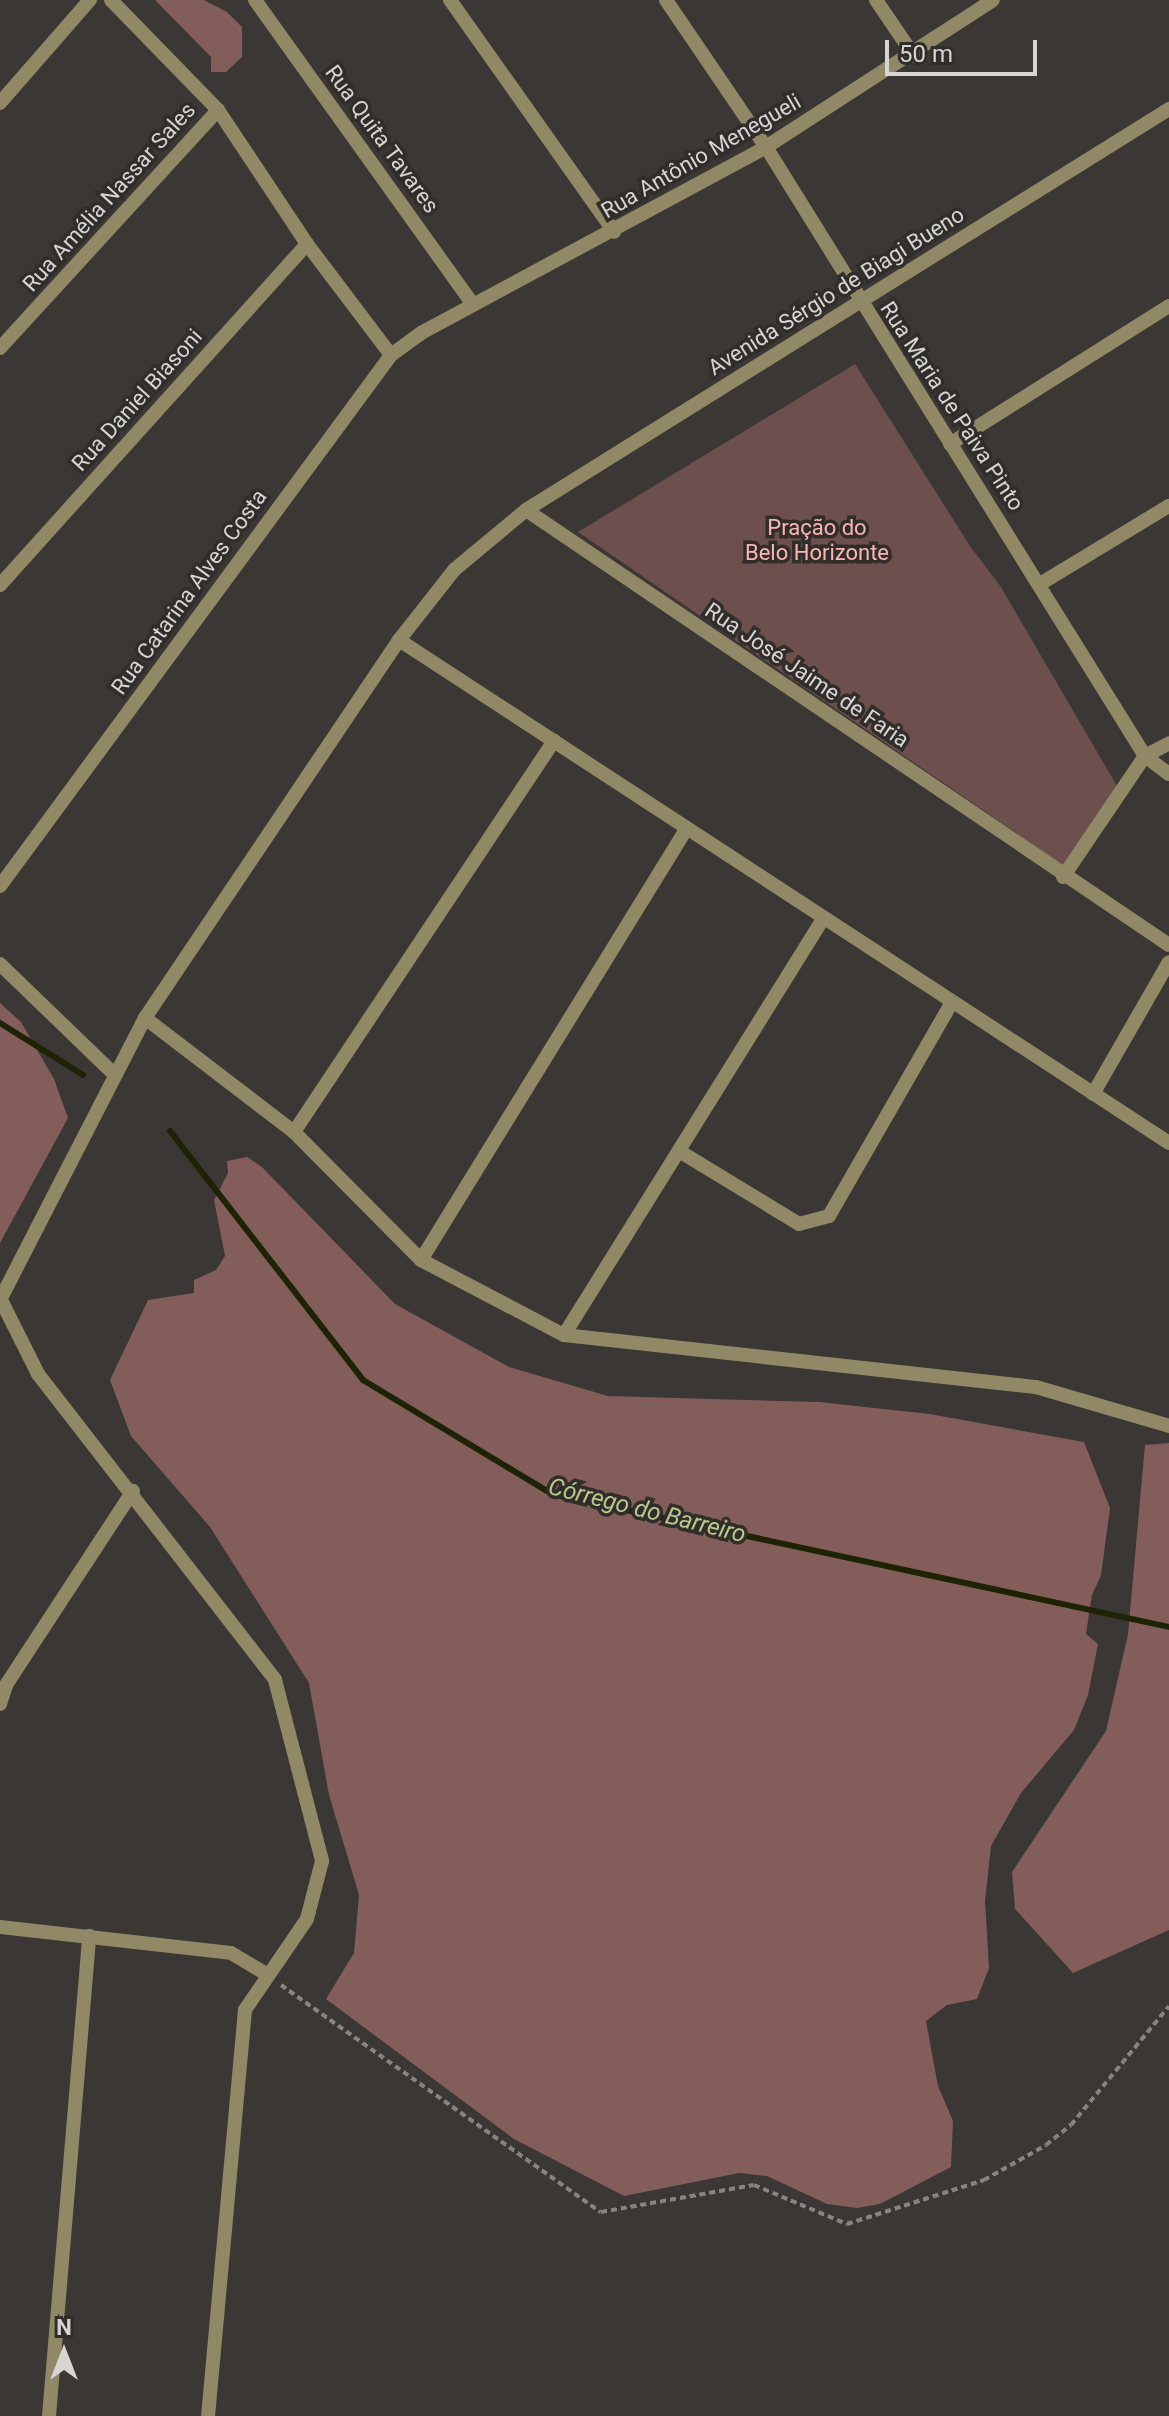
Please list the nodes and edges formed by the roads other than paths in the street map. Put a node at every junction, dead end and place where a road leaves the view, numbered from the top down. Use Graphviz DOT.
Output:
graph roads {
  1 [pos="90,0"];
  2 [pos="111,0"];
  3 [pos="255,0"];
  4 [pos="450,0"];
  5 [pos="666,0"];
  6 [pos="876,0"];
  7 [pos="993,0"];
  8 [pos="914,56"];
  9 [pos="0,103"];
  10 [pos="1169,109"];
  11 [pos="218,110"];
  12 [pos="766,147"];
  13 [pos="614,232"];
  14 [pos="307,244"];
  15 [pos="859,302"];
  16 [pos="473,304"];
  17 [pos="1169,306"];
  18 [pos="421,333"];
  19 [pos="0,348"];
  20 [pos="391,355"];
  21 [pos="950,444"];
  22 [pos="1169,506"];
  23 [pos="526,510"];
  24 [pos="1040,584"];
  25 [pos="0,585"];
  26 [pos="399,640"];
  27 [pos="554,741"];
  28 [pos="1169,743"];
  29 [pos="1145,756"];
  30 [pos="1169,774"];
  31 [pos="687,828"];
  32 [pos="1063,877"];
  33 [pos="0,886"];
  34 [pos="824,918"];
  35 [pos="1169,945"];
  36 [pos="1169,962"];
  37 [pos="0,964"];
  38 [pos="952,1002"];
  39 [pos="145,1018"];
  40 [pos="115,1075"];
  41 [pos="1093,1094"];
  42 [pos="294,1132"];
  43 [pos="1169,1143"];
  44 [pos="679,1151"];
  45 [pos="421,1260"];
  46 [pos="0,1299"];
  47 [pos="564,1335"];
  48 [pos="1169,1426"];
  49 [pos="133,1491"];
  50 [pos="0,1704"];
  51 [pos="0,1927"];
  52 [pos="89,1936"];
  53 [pos="268,1975"];
  54 [pos="49,2416"];
  55 [pos="208,2416"];
  1 -- 9 [label="street"];
  2 -- 11 [label="street"];
  3 -- 16 [label="street, Rua Quita Tavares"];
  4 -- 13 [label="street"];
  5 -- 12 [label="street, Rua Maria de Paiva Pinto"];
  6 -- 8 [label="street"];
  7 -- 8 [label="street, Rua Antônio Menegueli"];
  8 -- 12 [label="street, Rua Antônio Menegueli"];
  10 -- 15 [label="street, Avenida Sérgio de Biagi Bueno"];
  11 -- 14 [label="street"];
  11 -- 19 [label="street, Rua Amélia Nassar Sales"];
  12 -- 13 [label="street, Rua Antônio Menegueli"];
  12 -- 15 [label="street, Rua Maria de Paiva Pinto"];
  13 -- 16 [label="street, Rua Antônio Menegueli"];
  14 -- 20 [label="street"];
  14 -- 25 [label="street, Rua Daniel Biasoni"];
  15 -- 21 [label="street, Rua Maria de Paiva Pinto"];
  15 -- 23 [label="street, Avenida Sérgio de Biagi Bueno"];
  16 -- 18 [label="street, Rua Antônio Menegueli"];
  17 -- 21 [label="street"];
  18 -- 20 [label="street, Rua Catarina Alves Costa"];
  20 -- 33 [label="street, Rua Catarina Alves Costa"];
  21 -- 24 [label="street, Rua Maria de Paiva Pinto"];
  22 -- 24 [label="street"];
  23 -- 26 [label="street, Avenida Sérgio de Biagi Bueno"];
  23 -- 32 [label="street, Rua José Jaime de Faria"];
  24 -- 29 [label="street, Rua Maria de Paiva Pinto"];
  26 -- 27 [label="street"];
  26 -- 39 [label="street, Avenida Sérgio de Biagi Bueno"];
  27 -- 31 [label="street"];
  27 -- 42 [label="street"];
  28 -- 29 [label="street"];
  29 -- 30 [label="street"];
  29 -- 32 [label="street"];
  31 -- 34 [label="street"];
  31 -- 45 [label="street"];
  32 -- 35 [label="street, Rua José Jaime de Faria"];
  34 -- 38 [label="street"];
  34 -- 44 [label="street"];
  36 -- 41 [label="street"];
  37 -- 40 [label="street"];
  38 -- 41 [label="street"];
  38 -- 44 [label="street"];
  39 -- 40 [label="street, Avenida Sérgio de Biagi Bueno"];
  39 -- 42 [label="street"];
  40 -- 46 [label="street, Avenida Sérgio de Biagi Bueno"];
  41 -- 43 [label="street"];
  42 -- 45 [label="street"];
  44 -- 47 [label="street"];
  45 -- 47 [label="street"];
  46 -- 49 [label="street"];
  47 -- 48 [label="street"];
  49 -- 50 [label="street"];
  49 -- 53 [label="street"];
  51 -- 52 [label="street"];
  52 -- 53 [label="street"];
  52 -- 54 [label="street"];
  53 -- 55 [label="street"];
}
